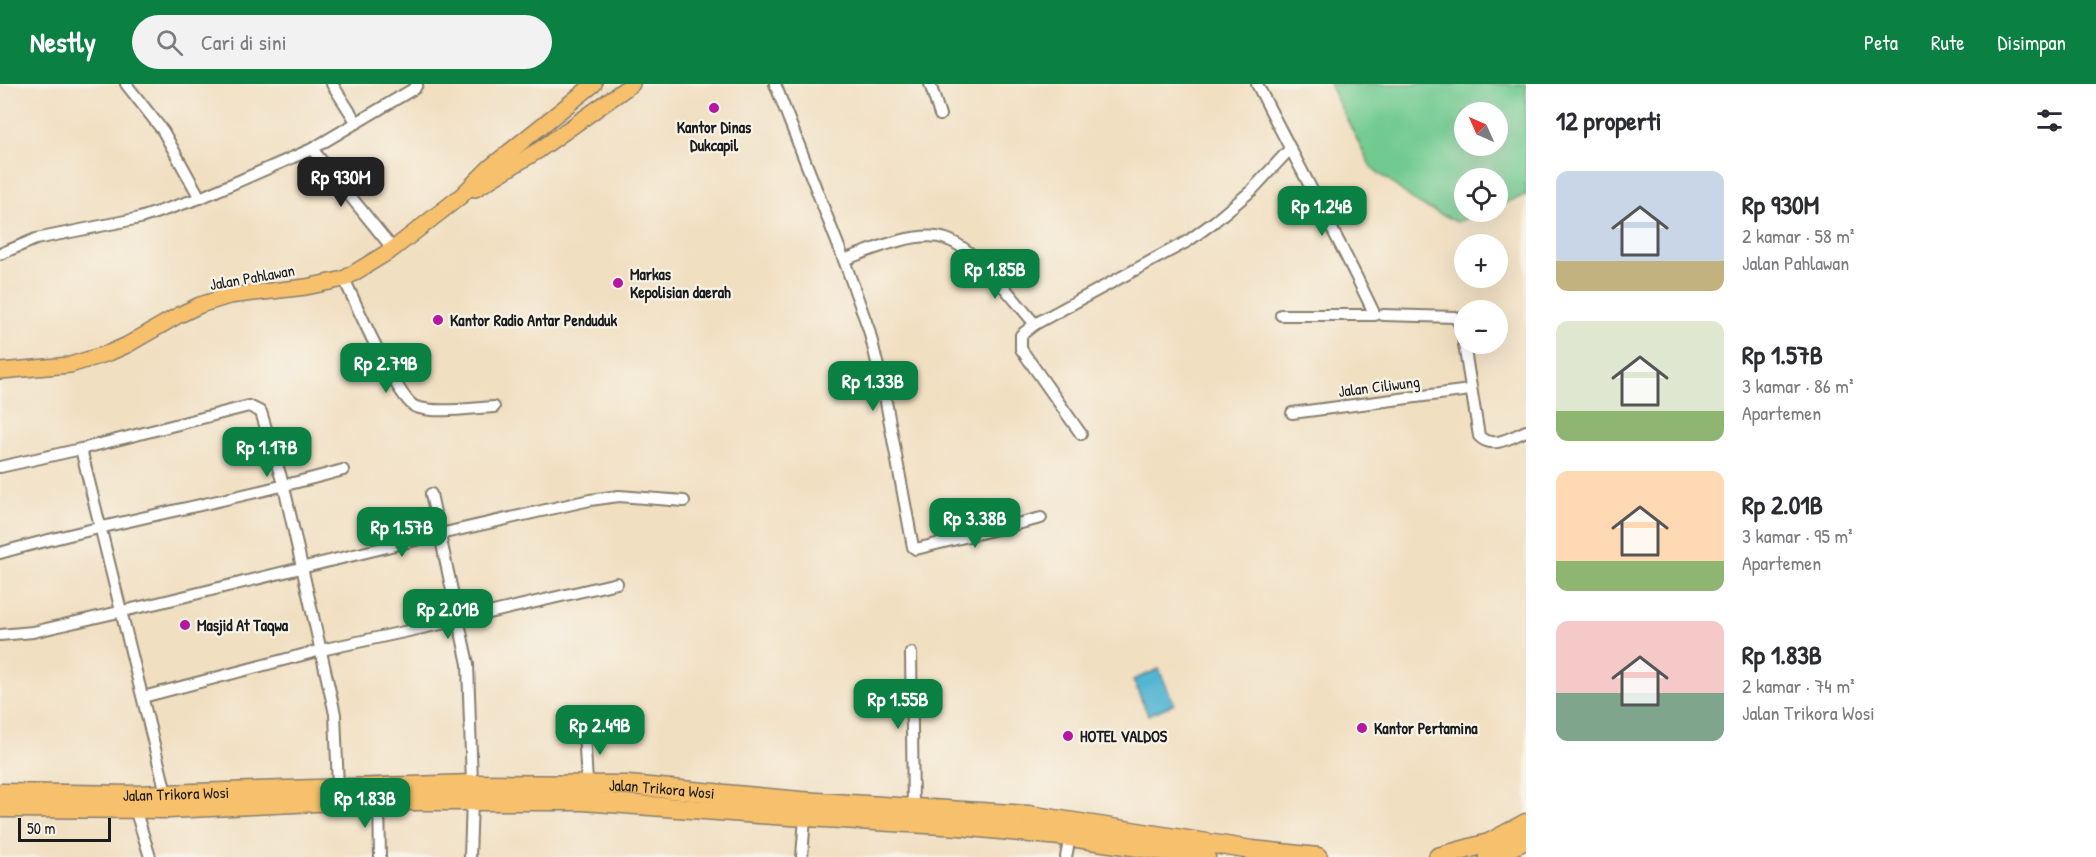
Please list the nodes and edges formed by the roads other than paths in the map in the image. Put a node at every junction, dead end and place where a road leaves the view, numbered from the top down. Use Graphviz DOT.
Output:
graph roads {
  1 [pos="126,84"];
  2 [pos="332,84"];
  3 [pos="417,84"];
  4 [pos="594,84"];
  5 [pos="633,84"];
  6 [pos="775,84"];
  7 [pos="930,84"];
  8 [pos="1257,84"];
  9 [pos="940,115"];
  10 [pos="357,123"];
  11 [pos="312,149"];
  12 [pos="1290,149"];
  13 [pos="461,196"];
  14 [pos="200,198"];
  15 [pos="393,249"];
  16 [pos="0,254"];
  17 [pos="844,260"];
  18 [pos="344,279"];
  19 [pos="1281,315"];
  20 [pos="1383,315"];
  21 [pos="1035,324"];
  22 [pos="0,371"];
  23 [pos="1470,390"];
  24 [pos="494,407"];
  25 [pos="1292,413"];
  26 [pos="1526,431"];
  27 [pos="1081,434"];
  28 [pos="81,449"];
  29 [pos="0,467"];
  30 [pos="343,470"];
  31 [pos="284,486"];
  32 [pos="431,494"];
  33 [pos="684,501"];
  34 [pos="1041,518"];
  35 [pos="101,527"];
  36 [pos="440,534"];
  37 [pos="0,553"];
  38 [pos="302,567"];
  39 [pos="617,583"];
  40 [pos="121,611"];
  41 [pos="459,620"];
  42 [pos="0,635"];
  43 [pos="321,650"];
  44 [pos="911,652"];
  45 [pos="143,697"];
  46 [pos="584,731"];
  47 [pos="587,783"];
  48 [pos="338,787"];
  49 [pos="0,793"];
  50 [pos="166,793"];
  51 [pos="472,793"];
  52 [pos="379,801"];
  53 [pos="774,807"];
  54 [pos="914,807"];
  55 [pos="0,808"];
  56 [pos="135,808"];
  57 [pos="805,817"];
  58 [pos="1526,824"];
  59 [pos="1070,837"];
  60 [pos="1526,840"];
  61 [pos="150,857"];
  62 [pos="380,857"];
  63 [pos="470,857"];
  64 [pos="802,857"];
  65 [pos="1066,857"];
  66 [pos="1206,857"];
  67 [pos="1318,857"];
  68 [pos="1438,857"];
  69 [pos="1488,857"];
  1 -- 14 [label="street"];
  2 -- 10 [label="street"];
  3 -- 10 [label="street"];
  4 -- 13 [label="main road, Jalan Pahlawan"];
  5 -- 13 [label="main road, Jalan Pahlawan"];
  6 -- 17 [label="street"];
  7 -- 9 [label="street"];
  8 -- 12 [label="street"];
  10 -- 11 [label="street"];
  11 -- 14 [label="street"];
  11 -- 15 [label="street"];
  12 -- 19 [label="street"];
  12 -- 21 [label="street"];
  13 -- 15 [label="main road, Jalan Pahlawan"];
  14 -- 16 [label="street"];
  15 -- 18 [label="main road, Jalan Pahlawan"];
  17 -- 21 [label="street"];
  17 -- 34 [label="street"];
  18 -- 22 [label="main road, Jalan Pahlawan"];
  18 -- 24 [label="street"];
  20 -- 23 [label="street"];
  21 -- 27 [label="street"];
  23 -- 25 [label="street, Jalan Ciliwung"];
  23 -- 26 [label="street"];
  28 -- 29 [label="street"];
  28 -- 31 [label="street"];
  28 -- 35 [label="street"];
  30 -- 31 [label="street"];
  31 -- 35 [label="street"];
  31 -- 38 [label="street"];
  32 -- 36 [label="street"];
  33 -- 36 [label="street"];
  35 -- 37 [label="street"];
  35 -- 40 [label="street"];
  36 -- 38 [label="street"];
  36 -- 41 [label="street"];
  38 -- 40 [label="street"];
  38 -- 43 [label="street"];
  39 -- 41 [label="street"];
  40 -- 42 [label="street"];
  40 -- 45 [label="street"];
  41 -- 43 [label="street"];
  41 -- 51 [label="street"];
  43 -- 45 [label="street"];
  43 -- 48 [label="street"];
  44 -- 54 [label="street"];
  45 -- 50 [label="street"];
  46 -- 47 [label="street"];
  47 -- 51 [label="highway, Jalan Trikora Wosi"];
  47 -- 53 [label="highway, Jalan Trikora Wosi"];
  48 -- 50 [label="highway, Jalan Trikora Wosi"];
  48 -- 51 [label="highway, Jalan Trikora Wosi"];
  49 -- 50 [label="highway, Jalan Trikora Wosi"];
  51 -- 52 [label="highway, Jalan Trikora Wosi"];
  51 -- 53 [label="highway, Jalan Trikora Wosi"];
  51 -- 63 [label="street"];
  52 -- 56 [label="highway, Jalan Trikora Wosi"];
  52 -- 62 [label="street"];
  53 -- 54 [label="highway, Jalan Trikora Wosi"];
  53 -- 57 [label="highway, Jalan Trikora Wosi"];
  54 -- 67 [label="highway, Jalan Trikora Wosi"];
  55 -- 56 [label="highway, Jalan Trikora Wosi"];
  56 -- 61 [label="street"];
  57 -- 59 [label="highway, Jalan Trikora Wosi"];
  57 -- 64 [label="street"];
  58 -- 68 [label="highway"];
  59 -- 65 [label="street"];
  59 -- 66 [label="highway, Jalan Trikora Wosi"];
  60 -- 69 [label="highway"];
}
